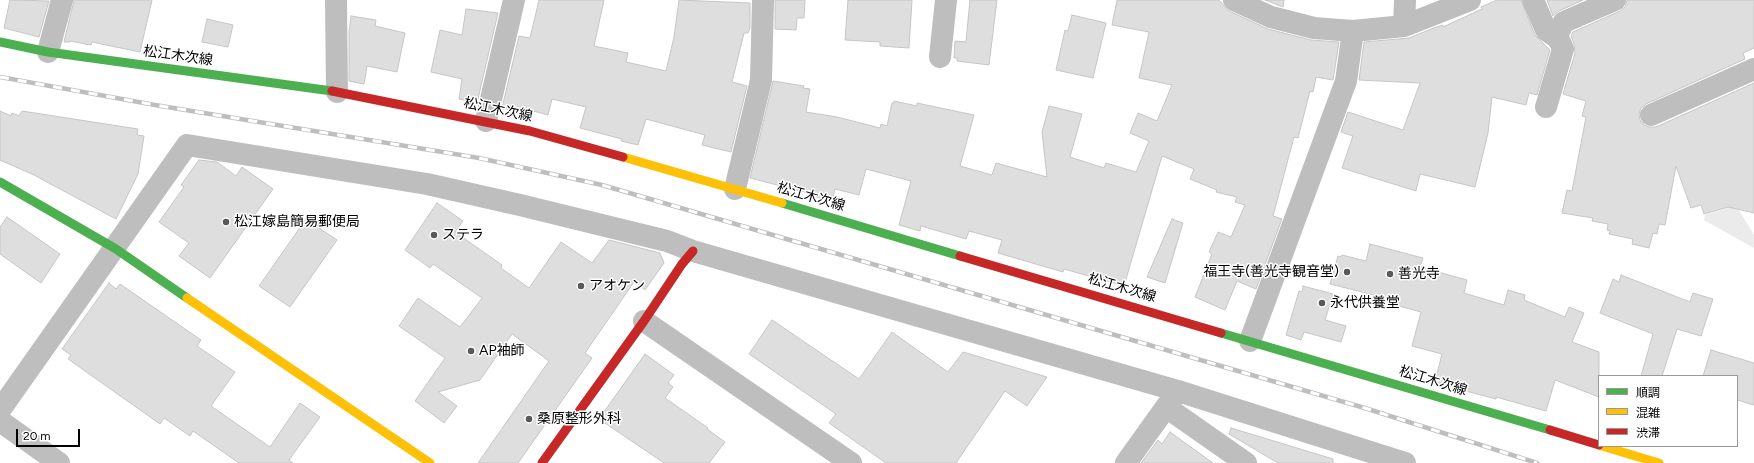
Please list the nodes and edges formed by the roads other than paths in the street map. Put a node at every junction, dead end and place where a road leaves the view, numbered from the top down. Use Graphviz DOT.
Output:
graph roads {
  1 [pos="62,0"];
  2 [pos="336,0"];
  3 [pos="514,0"];
  4 [pos="763,0"];
  5 [pos="946,0"];
  6 [pos="1234,0"];
  7 [pos="1405,0"];
  8 [pos="1470,0"];
  9 [pos="1533,0"];
  10 [pos="1615,0"];
  11 [pos="1404,26"];
  12 [pos="1353,31"];
  13 [pos="1556,37"];
  14 [pos="0,42"];
  15 [pos="48,52"];
  16 [pos="940,56"];
  17 [pos="1754,69"];
  18 [pos="337,92"];
  19 [pos="1546,107"];
  20 [pos="1651,115"];
  21 [pos="486,121"];
  22 [pos="0,182"];
  23 [pos="735,189"];
  24 [pos="116,249"];
  25 [pos="693,251"];
  26 [pos="644,321"];
  27 [pos="1250,341"];
  28 [pos="1172,399"];
  29 [pos="0,410"];
  30 [pos="0,422"];
  31 [pos="1598,445"];
  32 [pos="1603,447"];
  33 [pos="59,463"];
  34 [pos="430,463"];
  35 [pos="542,463"];
  36 [pos="851,463"];
  37 [pos="1126,463"];
  38 [pos="1246,463"];
  39 [pos="1405,463"];
  40 [pos="1658,463"];
  1 -- 15 [label="street"];
  2 -- 18 [label="street"];
  3 -- 21 [label="street"];
  4 -- 23 [label="street"];
  5 -- 16 [label="street"];
  6 -- 12 [label="street"];
  7 -- 11 [label="street"];
  8 -- 11 [label="street"];
  9 -- 13 [label="street"];
  10 -- 13 [label="street"];
  11 -- 12 [label="street"];
  12 -- 27 [label="street"];
  13 -- 19 [label="street"];
  14 -- 15 [label="main road, 松江木次線"];
  15 -- 18 [label="main road, 松江木次線"];
  17 -- 20 [label="street"];
  18 -- 21 [label="main road, 松江木次線"];
  21 -- 23 [label="main road, 松江木次線"];
  22 -- 24 [label="main road"];
  23 -- 27 [label="main road, 松江木次線"];
  24 -- 25 [label="street"];
  24 -- 29 [label="street"];
  24 -- 34 [label="main road"];
  25 -- 26 [label="main road"];
  25 -- 28 [label="street"];
  26 -- 35 [label="main road"];
  26 -- 36 [label="street"];
  27 -- 31 [label="main road, 松江木次線"];
  28 -- 37 [label="street"];
  28 -- 38 [label="street"];
  28 -- 39 [label="street"];
  30 -- 33 [label="street"];
  32 -- 40 [label="main road, 松江木次線"];
}
